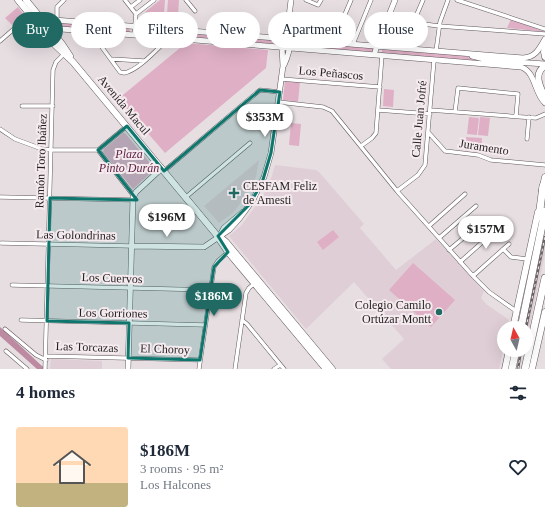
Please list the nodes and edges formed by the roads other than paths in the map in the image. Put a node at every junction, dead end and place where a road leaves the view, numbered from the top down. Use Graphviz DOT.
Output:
graph roads {
  1 [pos="18,0"];
  2 [pos="26,0"];
  3 [pos="64,0"];
  4 [pos="125,0"];
  5 [pos="140,0"];
  6 [pos="154,0"];
  7 [pos="186,0"];
  8 [pos="290,0"];
  9 [pos="306,0"];
  10 [pos="321,0"];
  11 [pos="350,0"];
  12 [pos="371,0"];
  13 [pos="395,0"];
  14 [pos="423,0"];
  15 [pos="448,0"];
  16 [pos="457,0"];
  17 [pos="131,7"];
  18 [pos="195,11"];
  19 [pos="28,12"];
  20 [pos="34,12"];
  21 [pos="57,12"];
  22 [pos="135,12"];
  23 [pos="139,12"];
  24 [pos="289,12"];
  25 [pos="345,12"];
  26 [pos="390,12"];
  27 [pos="418,12"];
  28 [pos="63,20"];
  29 [pos="428,24"];
  30 [pos="134,26"];
  31 [pos="439,26"];
  32 [pos="545,29"];
  33 [pos="12,31"];
  34 [pos="198,31"];
  35 [pos="126,34"];
  36 [pos="545,34"];
  37 [pos="134,35"];
  38 [pos="356,37"];
  39 [pos="268,38"];
  40 [pos="545,39"];
  41 [pos="198,40"];
  42 [pos="0,41"];
  43 [pos="63,46"];
  44 [pos="268,46"];
  45 [pos="545,46"];
  46 [pos="60,48"];
  47 [pos="103,48"];
  48 [pos="158,48"];
  49 [pos="282,48"];
  50 [pos="290,48"];
  51 [pos="376,48"];
  52 [pos="401,48"];
  53 [pos="436,51"];
  54 [pos="459,53"];
  55 [pos="64,54"];
  56 [pos="379,55"];
  57 [pos="545,57"];
  58 [pos="111,59"];
  59 [pos="434,60"];
  60 [pos="488,60"];
  61 [pos="144,61"];
  62 [pos="73,62"];
  63 [pos="459,62"];
  64 [pos="545,65"];
  65 [pos="283,66"];
  66 [pos="281,79"];
  67 [pos="380,87"];
  68 [pos="280,92"];
  69 [pos="545,97"];
  70 [pos="278,102"];
  71 [pos="545,103"];
  72 [pos="22,106"];
  73 [pos="53,106"];
  74 [pos="378,110"];
  75 [pos="430,112"];
  76 [pos="455,112"];
  77 [pos="545,114"];
  78 [pos="516,116"];
  79 [pos="529,117"];
  80 [pos="127,126"];
  81 [pos="0,129"];
  82 [pos="428,132"];
  83 [pos="527,139"];
  84 [pos="250,143"];
  85 [pos="361,146"];
  86 [pos="52,150"];
  87 [pos="98,150"];
  88 [pos="545,165"];
  89 [pos="163,170"];
  90 [pos="545,177"];
  91 [pos="543,186"];
  92 [pos="398,191"];
  93 [pos="465,194"];
  94 [pos="0,197"];
  95 [pos="186,197"];
  96 [pos="50,198"];
  97 [pos="133,198"];
  98 [pos="476,206"];
  99 [pos="545,211"];
  100 [pos="486,219"];
  101 [pos="429,226"];
  102 [pos="495,231"];
  103 [pos="219,236"];
  104 [pos="439,238"];
  105 [pos="1,243"];
  106 [pos="49,244"];
  107 [pos="509,244"];
  108 [pos="131,246"];
  109 [pos="502,249"];
  110 [pos="449,250"];
  111 [pos="228,252"];
  112 [pos="527,259"];
  113 [pos="460,262"];
  114 [pos="533,273"];
  115 [pos="473,276"];
  116 [pos="545,278"];
  117 [pos="255,283"];
  118 [pos="12,285"];
  119 [pos="48,286"];
  120 [pos="130,288"];
  121 [pos="211,290"];
  122 [pos="516,311"];
  123 [pos="545,312"];
  124 [pos="21,320"];
  125 [pos="242,320"];
  126 [pos="47,321"];
  127 [pos="514,321"];
  128 [pos="523,321"];
  129 [pos="129,323"];
  130 [pos="205,325"];
  131 [pos="6,329"];
  132 [pos="543,333"];
  133 [pos="6,351"];
  134 [pos="508,357"];
  135 [pos="515,357"];
  136 [pos="128,358"];
  137 [pos="46,360"];
  138 [pos="200,360"];
  139 [pos="280,364"];
  140 [pos="323,368"];
  141 [pos="27,369"];
  142 [pos="45,369"];
  143 [pos="128,369"];
  144 [pos="199,369"];
  145 [pos="235,369"];
  146 [pos="274,369"];
  147 [pos="284,369"];
  148 [pos="332,369"];
  149 [pos="505,369"];
  150 [pos="512,369"];
  151 [pos="525,369"];
  152 [pos="532,369"];
  1 -- 19 [label="main road, Avenida Macul"];
  2 -- 20 [label="main road, Avenida Macul"];
  3 -- 21 [label="street"];
  4 -- 17 [label="street"];
  5 -- 17 [label="street"];
  6 -- 23 [label="street"];
  7 -- 18 [label="street"];
  8 -- 24 [label="main road"];
  9 -- 10 [label="street"];
  11 -- 25 [label="street"];
  12 -- 38 [label="street"];
  13 -- 26 [label="main road"];
  14 -- 27 [label="street"];
  15 -- 31 [label="street"];
  16 -- 32 [label="street"];
  17 -- 22 [label="street"];
  28 -- 30 [label="main road"];
  29 -- 31 [label="street"];
  31 -- 36 [label="street"];
  31 -- 53 [label="street"];
  33 -- 42 [label="street"];
  34 -- 39 [label="main road"];
  35 -- 37 [label="main road"];
  40 -- 54 [label="main road"];
  41 -- 44 [label="main road"];
  43 -- 62 [label="main road, Avenida Macul"];
  45 -- 57 [label="main road"];
  46 -- 55 [label="main road, Avenida Macul"];
  47 -- 58 [label="street"];
  48 -- 61 [label="street"];
  49 -- 65 [label="main road"];
  50 -- 56 [label="main road"];
  50 -- 65 [label="main road"];
  51 -- 56 [label="main road"];
  52 -- 53 [label="main road"];
  53 -- 54 [label="main road"];
  54 -- 60 [label="main road"];
  55 -- 62 [label="main road, Avenida Macul"];
  55 -- 73 [label="street, Ramón Toro Ibáñez"];
  56 -- 59 [label="main road"];
  56 -- 67 [label="street"];
  58 -- 61 [label="street"];
  58 -- 61 [label="street"];
  59 -- 63 [label="main road"];
  59 -- 75 [label="street, Calle Juan Jofré"];
  60 -- 63 [label="main road"];
  60 -- 64 [label="main road"];
  62 -- 80 [label="main road, Avenida Macul"];
  63 -- 71 [label="main road"];
  64 -- 69 [label="main road"];
  65 -- 66 [label="main road, Las Golondrinas"];
  66 -- 67 [label="street, Los Peñascos"];
  66 -- 68 [label="main road, Las Golondrinas"];
  67 -- 74 [label="street"];
  68 -- 70 [label="main road, Las Golondrinas"];
  68 -- 89 [label="street"];
  70 -- 85 [label="street"];
  70 -- 103 [label="main road, Las Golondrinas"];
  72 -- 73 [label="street"];
  73 -- 86 [label="street, Ramón Toro Ibáñez"];
  74 -- 75 [label="street"];
  74 -- 85 [label="street"];
  75 -- 76 [label="street"];
  75 -- 82 [label="street, Calle Juan Jofré"];
  76 -- 78 [label="street"];
  76 -- 78 [label="street"];
  77 -- 79 [label="street"];
  78 -- 79 [label="street"];
  79 -- 83 [label="street"];
  80 -- 87 [label="street"];
  80 -- 89 [label="main road, Avenida Macul"];
  81 -- 86 [label="street"];
  82 -- 88 [label="street, Juramento"];
  82 -- 92 [label="street, Calle Juan Jofré"];
  84 -- 95 [label="street"];
  85 -- 92 [label="street"];
  86 -- 87 [label="street"];
  86 -- 96 [label="street, Ramón Toro Ibáñez"];
  87 -- 97 [label="street"];
  89 -- 95 [label="main road, Avenida Macul"];
  89 -- 97 [label="main road"];
  90 -- 91 [label="main road"];
  91 -- 112 [label="main road"];
  91 -- 114 [label="highway"];
  92 -- 101 [label="street"];
  93 -- 101 [label="street"];
  94 -- 96 [label="street"];
  95 -- 103 [label="main road, Avenida Macul"];
  96 -- 97 [label="street"];
  96 -- 106 [label="street, Ramón Toro Ibáñez"];
  97 -- 108 [label="main road"];
  98 -- 104 [label="street"];
  99 -- 114 [label="highway"];
  100 -- 110 [label="street"];
  101 -- 104 [label="street"];
  102 -- 113 [label="street"];
  103 -- 108 [label="main road, Las Golondrinas"];
  103 -- 111 [label="main road, Avenida Macul"];
  103 -- 148 [label="main road, Avenida Macul"];
  104 -- 110 [label="street"];
  105 -- 106 [label="street, Las Golondrinas"];
  106 -- 108 [label="street, Las Golondrinas"];
  106 -- 119 [label="street, Ramón Toro Ibáñez"];
  107 -- 109 [label="street"];
  108 -- 120 [label="main road"];
  109 -- 112 [label="street"];
  109 -- 115 [label="street"];
  110 -- 113 [label="street"];
  111 -- 117 [label="main road, Avenida Macul"];
  111 -- 121 [label="street"];
  112 -- 122 [label="main road"];
  113 -- 115 [label="street"];
  114 -- 128 [label="highway"];
  115 -- 122 [label="street"];
  116 -- 151 [label="highway"];
  117 -- 125 [label="street"];
  117 -- 140 [label="main road, Avenida Macul"];
  118 -- 119 [label="street, Los Cuervos"];
  119 -- 120 [label="street, Los Cuervos"];
  119 -- 126 [label="street, Ramón Toro Ibáñez"];
  120 -- 121 [label="street, Los Cuervos"];
  120 -- 129 [label="main road"];
  121 -- 130 [label="street"];
  122 -- 127 [label="main road"];
  123 -- 132 [label="main road"];
  124 -- 126 [label="street, Los Gorriones"];
  125 -- 139 [label="street"];
  125 -- 145 [label="street"];
  126 -- 129 [label="street, Los Gorriones"];
  126 -- 137 [label="street, Ramón Toro Ibáñez"];
  129 -- 130 [label="street, Los Gorriones"];
  129 -- 136 [label="main road"];
  130 -- 138 [label="street"];
  131 -- 137 [label="street"];
  132 -- 152 [label="main road"];
  133 -- 141 [label="street"];
  134 -- 149 [label="main road"];
  135 -- 150 [label="highway"];
  136 -- 137 [label="street, Las Torcazas"];
  136 -- 138 [label="street, El Choroy"];
  136 -- 143 [label="main road"];
  137 -- 142 [label="street, Ramón Toro Ibáñez"];
  138 -- 144 [label="street"];
  139 -- 146 [label="street"];
  139 -- 147 [label="street"];
}
